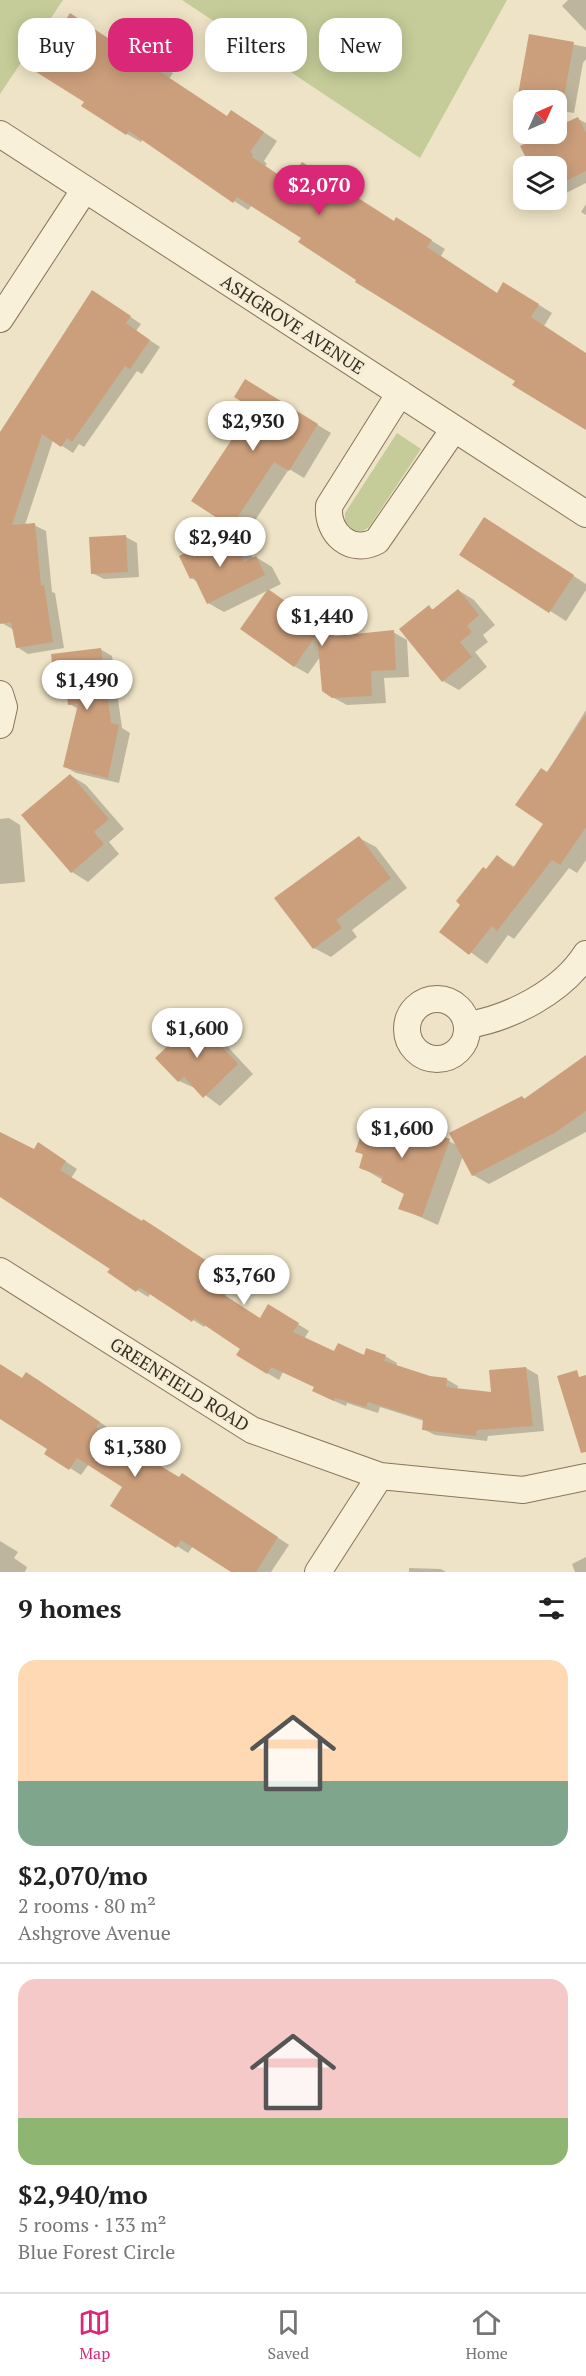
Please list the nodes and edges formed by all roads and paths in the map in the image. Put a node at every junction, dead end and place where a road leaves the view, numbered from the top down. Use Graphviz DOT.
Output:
graph roads {
  1 [pos="0,134"];
  2 [pos="85,189"];
  3 [pos="0,319"];
  4 [pos="400,393"];
  5 [pos="454,429"];
  6 [pos="586,514"];
  7 [pos="0,694"];
  8 [pos="0,725"];
  9 [pos="586,954"];
  10 [pos="468,1025"];
  11 [pos="0,1271"];
  12 [pos="380,1476"];
  13 [pos="586,1477"];
  14 [pos="318,1572"];
  1 -- 2 [label="street, ASHGROVE AVENUE"];
  2 -- 3 [label="street"];
  2 -- 4 [label="street, ASHGROVE AVENUE"];
  4 -- 5 [label="street, ASHGROVE AVENUE"];
  4 -- 5 [label="street"];
  5 -- 6 [label="street, ASHGROVE AVENUE"];
  7 -- 8 [label="street"];
  9 -- 10 [label="street"];
  11 -- 12 [label="street, GREENFIELD ROAD"];
  12 -- 13 [label="street, GREENFIELD ROAD"];
  12 -- 14 [label="street"];
}
